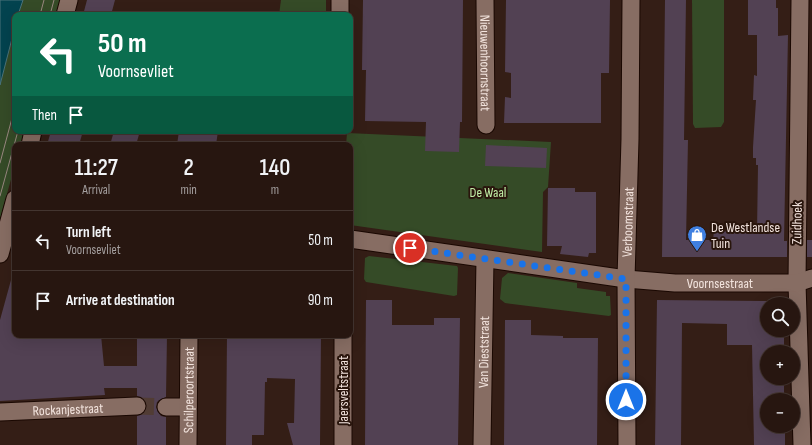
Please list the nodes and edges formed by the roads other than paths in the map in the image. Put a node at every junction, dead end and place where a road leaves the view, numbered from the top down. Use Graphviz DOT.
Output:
graph roads {
  1 [pos="69,0"];
  2 [pos="340,0"];
  3 [pos="485,0"];
  4 [pos="631,0"];
  5 [pos="800,0"];
  6 [pos="66,12"];
  7 [pos="340,12"];
  8 [pos="486,125"];
  9 [pos="12,210"];
  10 [pos="353,239"];
  11 [pos="0,254"];
  12 [pos="485,259"];
  13 [pos="626,279"];
  14 [pos="804,280"];
  15 [pos="189,338"];
  16 [pos="343,338"];
  17 [pos="137,406"];
  18 [pos="166,407"];
  19 [pos="188,407"];
  20 [pos="0,412"];
  21 [pos="188,445"];
  22 [pos="343,445"];
  23 [pos="482,445"];
  24 [pos="627,445"];
  25 [pos="802,445"];
  1 -- 6 [label="street"];
  2 -- 7 [label="street"];
  3 -- 8 [label="street, Nieuwenhoornstraat"];
  4 -- 13 [label="street, Verboomstraat"];
  5 -- 14 [label="street, Zuidhoek"];
  9 -- 11 [label="street"];
  10 -- 12 [label="street, Voornsestraat"];
  12 -- 13 [label="street, Voornsestraat"];
  12 -- 23 [label="street, Van Dieststraat"];
  13 -- 14 [label="street, Voornsestraat"];
  13 -- 24 [label="street, Verboomstraat"];
  14 -- 25 [label="street, Zuidhoek"];
  15 -- 19 [label="street, Schilperoortstraat"];
  16 -- 22 [label="street, Jaersveltstraat"];
  17 -- 20 [label="street, Rockanjestraat"];
  18 -- 19 [label="street"];
  19 -- 21 [label="street, Schilperoortstraat"];
}
